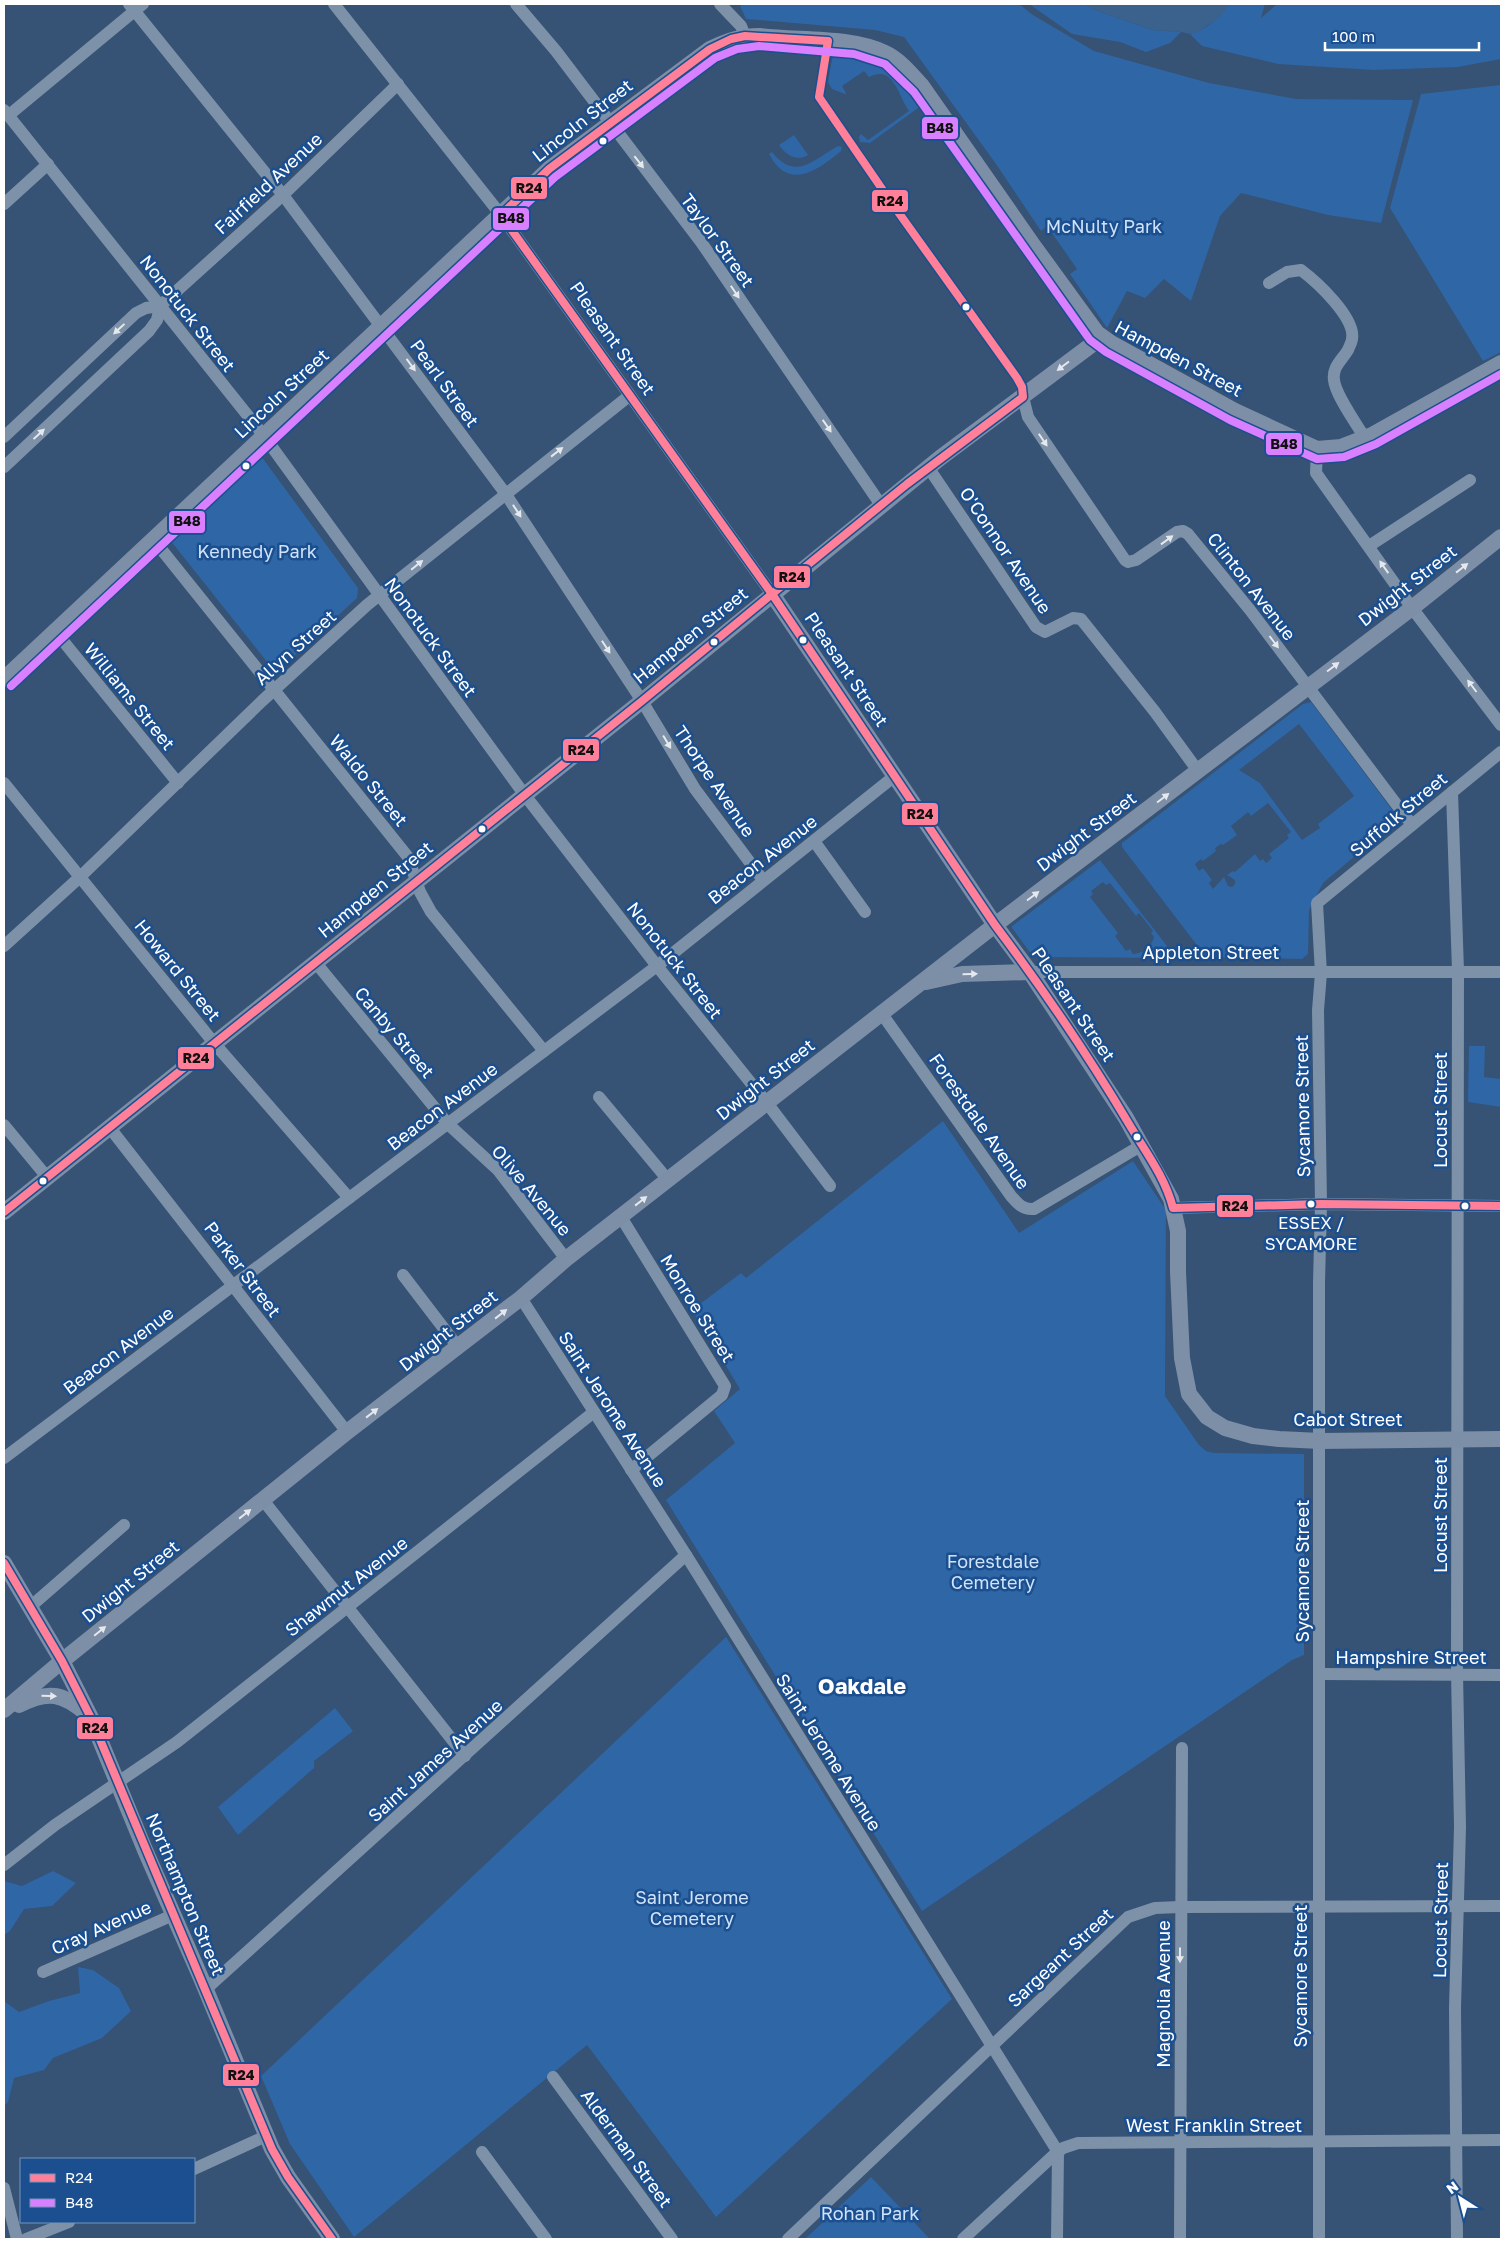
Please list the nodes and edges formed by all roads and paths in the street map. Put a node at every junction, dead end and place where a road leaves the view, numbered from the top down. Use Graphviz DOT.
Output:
graph roads {
  1 [pos="334,4"];
  2 [pos="516,4"];
  3 [pos="720,4"];
  4 [pos="135,6"];
  5 [pos="745,36"];
  6 [pos="398,84"];
  7 [pos="6,112"];
  8 [pos="609,123"];
  9 [pos="48,164"];
  10 [pos="283,195"];
  11 [pos="4,204"];
  12 [pos="500,215"];
  13 [pos="1269,283"];
  14 [pos="160,306"];
  15 [pos="382,326"];
  16 [pos="1102,337"];
  17 [pos="1501,364"];
  18 [pos="629,396"];
  19 [pos="1023,397"];
  20 [pos="264,436"];
  21 [pos="4,437"];
  22 [pos="1365,438"];
  23 [pos="1317,449"];
  24 [pos="928,467"];
  25 [pos="4,468"];
  26 [pos="1470,480"];
  27 [pos="505,493"];
  28 [pos="881,505"];
  29 [pos="153,538"];
  30 [pos="1499,542"];
  31 [pos="1369,546"];
  32 [pos="772,594"];
  33 [pos="379,595"];
  34 [pos="1412,608"];
  35 [pos="55,631"];
  36 [pos="4,680"];
  37 [pos="1307,687"];
  38 [pos="274,690"];
  39 [pos="642,701"];
  40 [pos="1501,725"];
  41 [pos="1501,752"];
  42 [pos="1198,771"];
  43 [pos="896,776"];
  44 [pos="4,783"];
  45 [pos="178,783"];
  46 [pos="1452,792"];
  47 [pos="524,794"];
  48 [pos="1412,825"];
  49 [pos="814,841"];
  50 [pos="80,877"];
  51 [pos="417,880"];
  52 [pos="763,880"];
  53 [pos="1317,903"];
  54 [pos="865,912"];
  55 [pos="994,925"];
  56 [pos="4,946"];
  57 [pos="316,963"];
  58 [pos="657,966"];
  59 [pos="1458,971"];
  60 [pos="1030,972"];
  61 [pos="1501,972"];
  62 [pos="1320,973"];
  63 [pos="922,983"];
  64 [pos="882,1014"];
  65 [pos="214,1043"];
  66 [pos="544,1051"];
  67 [pos="599,1097"];
  68 [pos="767,1103"];
  69 [pos="448,1124"];
  70 [pos="4,1125"];
  71 [pos="110,1128"];
  72 [pos="1142,1145"];
  73 [pos="47,1178"];
  74 [pos="668,1180"];
  75 [pos="830,1186"];
  76 [pos="349,1198"];
  77 [pos="1321,1204"];
  78 [pos="1457,1206"];
  79 [pos="1501,1206"];
  80 [pos="1173,1208"];
  81 [pos="4,1212"];
  82 [pos="620,1217"];
  83 [pos="566,1259"];
  84 [pos="403,1275"];
  85 [pos="233,1284"];
  86 [pos="521,1298"];
  87 [pos="458,1347"];
  88 [pos="1202,1411"];
  89 [pos="594,1412"];
  90 [pos="348,1432"];
  91 [pos="1457,1439"];
  92 [pos="1501,1439"];
  93 [pos="1320,1441"];
  94 [pos="4,1458"];
  95 [pos="631,1470"];
  96 [pos="263,1500"];
  97 [pos="124,1525"];
  98 [pos="686,1555"];
  99 [pos="4,1563"];
  100 [pos="347,1606"];
  101 [pos="30,1607"];
  102 [pos="62,1661"];
  103 [pos="1457,1673"];
  104 [pos="1320,1674"];
  105 [pos="1501,1675"];
  106 [pos="4,1711"];
  107 [pos="90,1718"];
  108 [pos="1182,1748"];
  109 [pos="465,1756"];
  110 [pos="118,1784"];
  111 [pos="4,1865"];
  112 [pos="1458,1906"];
  113 [pos="1501,1906"];
  114 [pos="1180,1907"];
  115 [pos="1318,1907"];
  116 [pos="173,1915"];
  117 [pos="43,1972"];
  118 [pos="206,1989"];
  119 [pos="993,2045"];
  120 [pos="553,2077"];
  121 [pos="266,2136"];
  122 [pos="1456,2140"];
  123 [pos="1501,2140"];
  124 [pos="1180,2141"];
  125 [pos="1318,2142"];
  126 [pos="482,2152"];
  127 [pos="1058,2152"];
  128 [pos="195,2168"];
  129 [pos="4,2188"];
  130 [pos="66,2223"];
  131 [pos="17,2239"];
  132 [pos="26,2239"];
  133 [pos="332,2239"];
  134 [pos="546,2239"];
  135 [pos="672,2239"];
  136 [pos="788,2239"];
  137 [pos="963,2239"];
  138 [pos="1057,2239"];
  139 [pos="1180,2239"];
  140 [pos="1318,2239"];
  141 [pos="1457,2239"];
  1 -- 6 [label="street, Pleasant Street"];
  2 -- 8 [label="street, Taylor Street"];
  3 -- 5 [label="street"];
  4 -- 7 [label="street"];
  4 -- 10 [label="street, Pearl Street"];
  5 -- 8 [label="main road, Lincoln Street"];
  5 -- 16 [label="main road, Lincoln Street"];
  6 -- 10 [label="street, Fairfield Avenue"];
  6 -- 12 [label="street, Pleasant Street"];
  7 -- 9 [label="street, Nonotuck Street"];
  8 -- 12 [label="main road, Lincoln Street"];
  8 -- 28 [label="street, Taylor Street, one-way"];
  9 -- 11 [label="street"];
  9 -- 14 [label="street, Nonotuck Street"];
  10 -- 14 [label="street, Fairfield Avenue"];
  10 -- 15 [label="street, Pearl Street"];
  12 -- 15 [label="main road, Lincoln Street"];
  12 -- 18 [label="street, Pleasant Street"];
  13 -- 22 [label="street"];
  14 -- 20 [label="street, Nonotuck Street"];
  14 -- 21 [label="street, Fairfield Avenue, one-way"];
  25 -- 14 [label="street, Fairfield Avenue, one-way"];
  15 -- 20 [label="main road, Lincoln Street"];
  15 -- 27 [label="street, Pearl Street, one-way"];
  16 -- 19 [label="main road, Hampden Street, one-way"];
  16 -- 23 [label="main road, Hampden Street"];
  17 -- 22 [label="main road"];
  27 -- 18 [label="street, Allyn Street, one-way"];
  18 -- 32 [label="street, Pleasant Street"];
  19 -- 24 [label="main road, Hampden Street"];
  19 -- 37 [label="street, Clinton Avenue, one-way"];
  20 -- 29 [label="main road, Lincoln Street"];
  20 -- 33 [label="street, Nonotuck Street"];
  22 -- 23 [label="main road"];
  23 -- 31 [label="street"];
  24 -- 28 [label="main road, Hampden Street"];
  24 -- 42 [label="street, O'Connor Avenue"];
  26 -- 31 [label="street"];
  33 -- 27 [label="street, Allyn Street, one-way"];
  27 -- 39 [label="street, Pearl Street, one-way"];
  28 -- 32 [label="main road, Hampden Street"];
  29 -- 35 [label="main road, Lincoln Street"];
  29 -- 38 [label="street, Waldo Street"];
  34 -- 30 [label="main road, Dwight Street, one-way"];
  34 -- 31 [label="street, one-way"];
  32 -- 39 [label="main road, Hampden Street"];
  32 -- 43 [label="main road, Pleasant Street"];
  33 -- 38 [label="street, Allyn Street"];
  33 -- 47 [label="street, Nonotuck Street"];
  37 -- 34 [label="main road, Dwight Street, one-way"];
  40 -- 34 [label="street, one-way"];
  35 -- 36 [label="main road, Lincoln Street"];
  35 -- 45 [label="street, Williams Street"];
  37 -- 42 [label="main road, Dwight Street"];
  37 -- 48 [label="street, Clinton Avenue"];
  38 -- 45 [label="street, Allyn Street"];
  38 -- 51 [label="street, Waldo Street"];
  39 -- 47 [label="main road, Hampden Street"];
  39 -- 52 [label="street, Thorpe Avenue, one-way"];
  41 -- 46 [label="street, Suffolk Street"];
  55 -- 42 [label="main road, Dwight Street, one-way"];
  43 -- 49 [label="street, Beacon Avenue"];
  43 -- 55 [label="main road, Pleasant Street"];
  44 -- 50 [label="street, Howard Street"];
  45 -- 50 [label="street, Allyn Street"];
  46 -- 48 [label="street, Suffolk Street"];
  46 -- 59 [label="street, Locust Street"];
  47 -- 51 [label="main road, Hampden Street"];
  47 -- 58 [label="street, Nonotuck Street"];
  48 -- 53 [label="street, Suffolk Street"];
  49 -- 52 [label="street, Beacon Avenue"];
  49 -- 54 [label="street"];
  50 -- 56 [label="street, Allyn Street"];
  50 -- 65 [label="street, Howard Street"];
  51 -- 57 [label="main road, Hampden Street"];
  51 -- 66 [label="street, Waldo Street"];
  52 -- 58 [label="street, Beacon Avenue"];
  53 -- 62 [label="street, Sycamore Street"];
  55 -- 60 [label="main road, Pleasant Street"];
  55 -- 63 [label="main road, Dwight Street"];
  57 -- 65 [label="main road, Hampden Street"];
  57 -- 69 [label="street, Canby Street"];
  58 -- 66 [label="street, Beacon Avenue"];
  58 -- 68 [label="street, Nonotuck Street"];
  59 -- 61 [label="street, Appleton Street"];
  59 -- 62 [label="street, Appleton Street"];
  59 -- 78 [label="street, Locust Street"];
  60 -- 62 [label="street, Appleton Street"];
  63 -- 60 [label="main road, Appleton Street, one-way"];
  60 -- 72 [label="main road, Pleasant Street"];
  62 -- 77 [label="street, Sycamore Street"];
  63 -- 64 [label="main road, Dwight Street"];
  64 -- 68 [label="main road, Dwight Street"];
  64 -- 72 [label="street, Forestdale Avenue"];
  65 -- 71 [label="main road, Hampden Street"];
  65 -- 76 [label="street, Howard Street"];
  66 -- 69 [label="street, Beacon Avenue"];
  67 -- 74 [label="street"];
  68 -- 74 [label="main road, Dwight Street"];
  68 -- 75 [label="street, Nonotuck Street"];
  69 -- 76 [label="street, Beacon Avenue"];
  69 -- 83 [label="street, Olive Avenue"];
  70 -- 73 [label="street"];
  71 -- 73 [label="main road, Hampden Street"];
  71 -- 85 [label="street, Parker Street"];
  72 -- 80 [label="main road, Pleasant Street"];
  73 -- 81 [label="main road, Hampden Street"];
  82 -- 74 [label="main road, Dwight Street, one-way"];
  76 -- 85 [label="street, Beacon Avenue"];
  77 -- 78 [label="street"];
  77 -- 80 [label="street"];
  77 -- 93 [label="street, Sycamore Street"];
  78 -- 79 [label="street"];
  78 -- 91 [label="street, Locust Street"];
  80 -- 88 [label="main road, Pleasant Street"];
  82 -- 83 [label="main road, Dwight Street"];
  82 -- 95 [label="street, Monroe Street"];
  83 -- 86 [label="main road, Dwight Street"];
  84 -- 87 [label="street"];
  85 -- 90 [label="street, Parker Street"];
  85 -- 94 [label="street, Beacon Avenue"];
  87 -- 86 [label="main road, Dwight Street, one-way"];
  86 -- 89 [label="street, Saint Jerome Avenue"];
  90 -- 87 [label="main road, Dwight Street, one-way"];
  88 -- 93 [label="main road, Cabot Street"];
  89 -- 95 [label="street, Saint Jerome Avenue"];
  89 -- 100 [label="street, Shawmut Avenue"];
  90 -- 96 [label="main road, Dwight Street"];
  91 -- 92 [label="main road, Cabot Street"];
  91 -- 93 [label="main road, Cabot Street"];
  91 -- 103 [label="street, Locust Street"];
  93 -- 104 [label="street, Sycamore Street"];
  95 -- 98 [label="street, Saint Jerome Avenue"];
  96 -- 100 [label="street"];
  102 -- 96 [label="main road, Dwight Street, one-way"];
  97 -- 101 [label="street"];
  98 -- 109 [label="street, Saint James Avenue"];
  98 -- 119 [label="street, Saint Jerome Avenue"];
  99 -- 101 [label="main road, Northampton Street"];
  100 -- 109 [label="street"];
  100 -- 110 [label="street, Shawmut Avenue"];
  101 -- 102 [label="main road, Northampton Street"];
  102 -- 106 [label="main road, Dwight Street"];
  102 -- 107 [label="main road, Northampton Street"];
  103 -- 104 [label="street, Hampshire Street"];
  103 -- 105 [label="street, Hampshire Street"];
  103 -- 112 [label="street, Locust Street"];
  104 -- 115 [label="street, Sycamore Street"];
  106 -- 107 [label="main road, one-way"];
  107 -- 110 [label="main road, Northampton Street"];
  108 -- 114 [label="street, Magnolia Avenue"];
  109 -- 118 [label="street, Saint James Avenue"];
  110 -- 111 [label="street, Shawmut Avenue"];
  110 -- 116 [label="main road, Northampton Street"];
  112 -- 113 [label="street, Sargeant Street"];
  112 -- 115 [label="street, Sargeant Street"];
  112 -- 122 [label="street, Locust Street"];
  114 -- 115 [label="street, Sargeant Street"];
  114 -- 119 [label="street, Sargeant Street"];
  114 -- 124 [label="street, Magnolia Avenue, one-way"];
  115 -- 125 [label="street, Sycamore Street"];
  116 -- 117 [label="street, Cray Avenue"];
  116 -- 118 [label="main road, Northampton Street"];
  118 -- 121 [label="main road, Northampton Street"];
  119 -- 127 [label="street, Saint Jerome Avenue"];
  119 -- 136 [label="street, Sargeant Street"];
  120 -- 135 [label="street, Alderman Street"];
  121 -- 128 [label="street"];
  121 -- 133 [label="main road, Northampton Street"];
  122 -- 123 [label="street, West Franklin Street"];
  122 -- 125 [label="street, West Franklin Street"];
  122 -- 141 [label="street, Locust Street"];
  124 -- 125 [label="street, West Franklin Street"];
  124 -- 127 [label="street, West Franklin Street"];
  124 -- 139 [label="street, Magnolia Avenue"];
  125 -- 140 [label="street, Sycamore Street"];
  126 -- 134 [label="street"];
  127 -- 137 [label="street, West Franklin Street"];
  127 -- 138 [label="street"];
  129 -- 131 [label="street"];
  130 -- 132 [label="street"];
}
